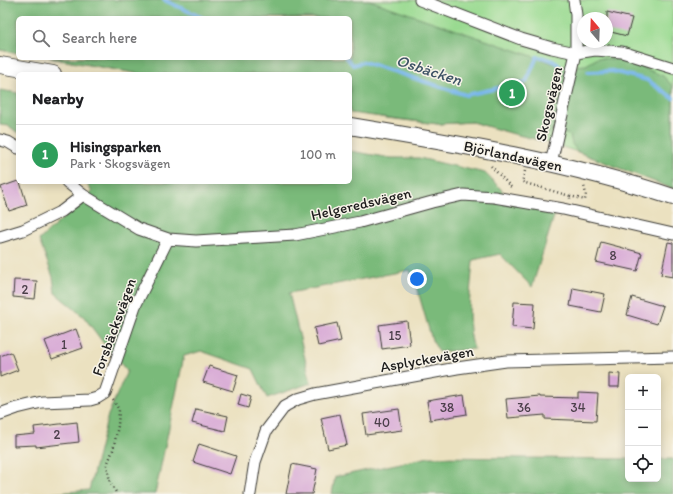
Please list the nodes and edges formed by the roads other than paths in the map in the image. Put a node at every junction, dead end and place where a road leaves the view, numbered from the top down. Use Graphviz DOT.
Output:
graph roads {
  1 [pos="420,0"];
  2 [pos="574,0"];
  3 [pos="576,53"];
  4 [pos="0,65"];
  5 [pos="673,68"];
  6 [pos="41,72"];
  7 [pos="352,126"];
  8 [pos="0,140"];
  9 [pos="16,147"];
  10 [pos="551,163"];
  11 [pos="69,184"];
  12 [pos="83,195"];
  13 [pos="673,198"];
  14 [pos="673,234"];
  15 [pos="0,238"];
  16 [pos="168,239"];
  17 [pos="673,357"];
  18 [pos="0,414"];
  19 [pos="250,494"];
  1 -- 3 [label="street, Skogsvägen"];
  2 -- 3 [label="street, Skogsvägen"];
  3 -- 5 [label="street, Skogsvägen"];
  3 -- 10 [label="street, Skogsvägen"];
  4 -- 6 [label="street"];
  7 -- 10 [label="street, Björlandavägen"];
  8 -- 9 [label="street"];
  10 -- 13 [label="street, Björlandavägen"];
  11 -- 12 [label="street, Helgeredsvägen"];
  12 -- 15 [label="street"];
  12 -- 16 [label="street, Helgeredsvägen"];
  14 -- 16 [label="street, Helgeredsvägen"];
  16 -- 18 [label="street, Forsbäcksvägen"];
  17 -- 19 [label="street, Asplyckevägen"];
}
